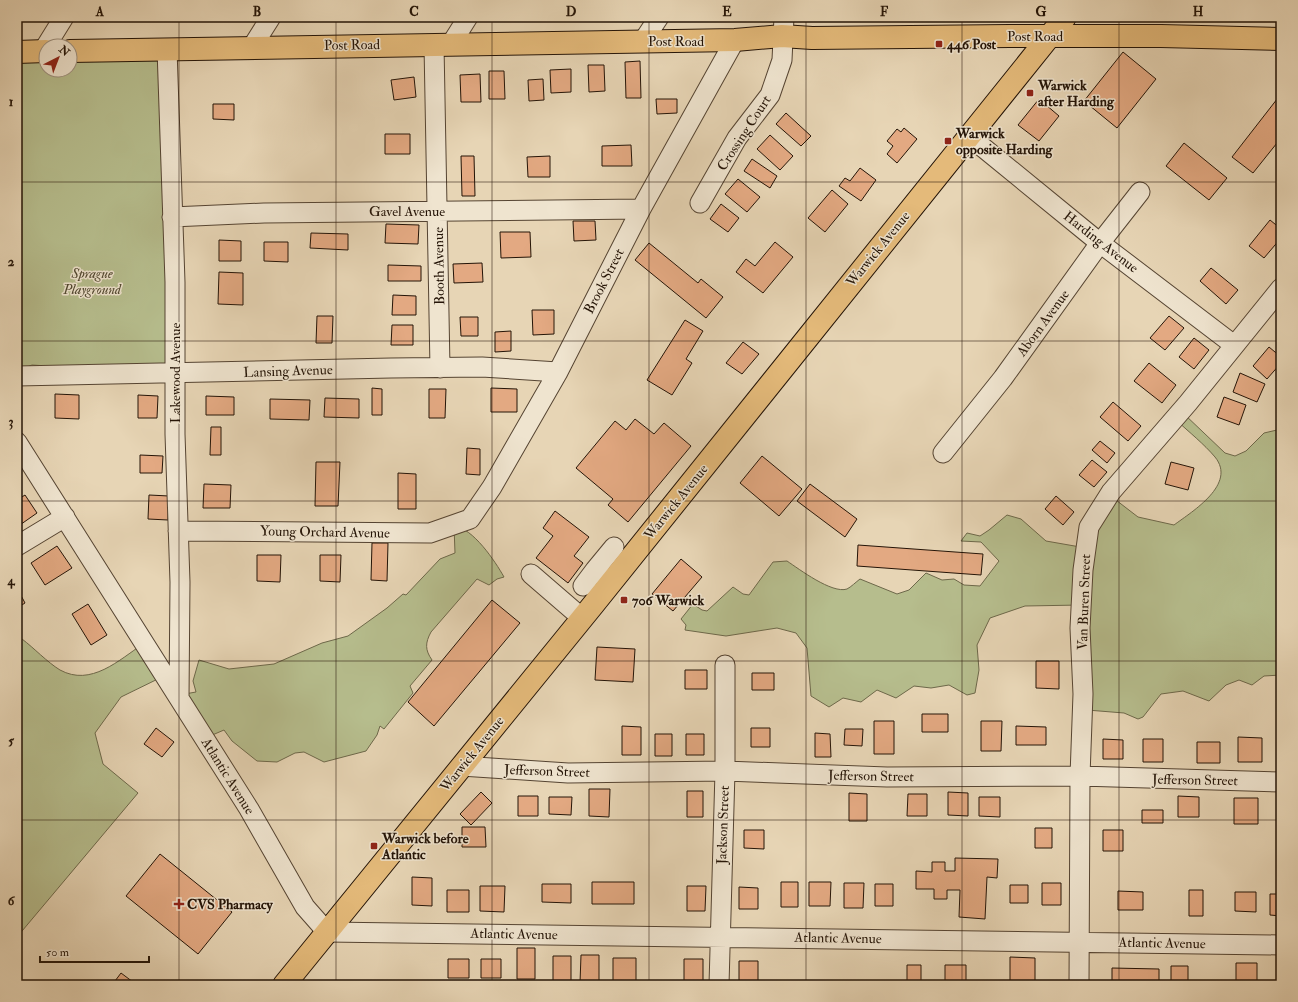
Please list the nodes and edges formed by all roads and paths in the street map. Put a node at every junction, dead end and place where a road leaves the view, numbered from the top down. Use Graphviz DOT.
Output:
graph roads {
  1 [pos="64,17"];
  2 [pos="271,17"];
  3 [pos="468,17"];
  4 [pos="659,17"];
  5 [pos="1065,17"];
  6 [pos="783,27"];
  7 [pos="1279,35"];
  8 [pos="1050,36"];
  9 [pos="52,38"];
  10 [pos="735,40"];
  11 [pos="643,41"];
  12 [pos="442,45"];
  13 [pos="252,47"];
  14 [pos="166,49"];
  15 [pos="38,50"];
  16 [pos="78,51"];
  17 [pos="17,52"];
  18 [pos="969,136"];
  19 [pos="1140,192"];
  20 [pos="700,203"];
  21 [pos="641,209"];
  22 [pos="438,211"];
  23 [pos="172,217"];
  24 [pos="1100,243"];
  25 [pos="1281,288"];
  26 [pos="1234,346"];
  27 [pos="440,368"];
  28 [pos="558,372"];
  29 [pos="175,374"];
  30 [pos="17,376"];
  31 [pos="17,442"];
  32 [pos="943,453"];
  33 [pos="65,517"];
  34 [pos="470,519"];
  35 [pos="178,531"];
  36 [pos="17,546"];
  37 [pos="614,547"];
  38 [pos="531,574"];
  39 [pos="603,576"];
  40 [pos="583,586"];
  41 [pos="582,618"];
  42 [pos="725,664"];
  43 [pos="179,698"];
  44 [pos="461,766"];
  45 [pos="725,771"];
  46 [pos="1080,776"];
  47 [pos="1281,782"];
  48 [pos="327,932"];
  49 [pos="719,936"];
  50 [pos="1079,942"];
  51 [pos="1281,945"];
  52 [pos="284,985"];
  53 [pos="719,985"];
  54 [pos="1079,985"];
  1 -- 9 [label="street"];
  2 -- 13 [label="street"];
  3 -- 12 [label="street"];
  4 -- 11 [label="street"];
  5 -- 8 [label="main road, Warwick Avenue"];
  6 -- 8 [label="main road, Post Road"];
  6 -- 10 [label="main road, Post Road"];
  6 -- 20 [label="street, Crossing Court"];
  7 -- 8 [label="main road, Post Road"];
  8 -- 18 [label="main road, Warwick Avenue"];
  10 -- 11 [label="main road, Post Road"];
  10 -- 21 [label="street, Brook Street"];
  11 -- 12 [label="main road, Post Road"];
  12 -- 13 [label="main road, Post Road"];
  12 -- 22 [label="street, Booth Avenue"];
  13 -- 14 [label="main road, Post Road"];
  14 -- 16 [label="main road, Post Road"];
  14 -- 23 [label="street, Lakewood Avenue"];
  15 -- 17 [label="main road"];
  18 -- 24 [label="street, Harding Avenue"];
  18 -- 39 [label="main road, Warwick Avenue"];
  19 -- 24 [label="street, Aborn Avenue"];
  21 -- 22 [label="street, Gavel Avenue"];
  21 -- 28 [label="street, Brook Street"];
  22 -- 23 [label="street, Gavel Avenue"];
  22 -- 27 [label="street, Booth Avenue"];
  23 -- 29 [label="street, Lakewood Avenue"];
  24 -- 26 [label="street, Harding Avenue"];
  24 -- 32 [label="street, Aborn Avenue"];
  25 -- 26 [label="street, Van Buren Street"];
  26 -- 46 [label="street, Van Buren Street"];
  27 -- 28 [label="street, Lansing Avenue"];
  27 -- 29 [label="street, Lansing Avenue"];
  28 -- 34 [label="street, Brook Street"];
  29 -- 30 [label="street, Lansing Avenue"];
  29 -- 35 [label="street, Lakewood Avenue"];
  31 -- 33 [label="street, Atlantic Avenue"];
  33 -- 36 [label="street"];
  33 -- 43 [label="street, Atlantic Avenue"];
  34 -- 35 [label="street, Young Orchard Avenue"];
  35 -- 43 [label="street, Lakewood Avenue"];
  37 -- 39 [label="street"];
  38 -- 41 [label="street"];
  39 -- 40 [label="street"];
  39 -- 41 [label="main road, Warwick Avenue"];
  41 -- 44 [label="main road, Warwick Avenue"];
  42 -- 45 [label="street, Jackson Street"];
  43 -- 48 [label="street, Atlantic Avenue"];
  44 -- 45 [label="street, Jefferson Street"];
  44 -- 48 [label="main road, Warwick Avenue"];
  45 -- 46 [label="street, Jefferson Street"];
  45 -- 49 [label="street, Jackson Street"];
  46 -- 47 [label="street, Jefferson Street"];
  46 -- 50 [label="street, Van Buren Street"];
  48 -- 49 [label="street, Atlantic Avenue"];
  48 -- 52 [label="main road, Warwick Avenue"];
  49 -- 50 [label="street, Atlantic Avenue"];
  49 -- 53 [label="street, Jackson Street"];
  50 -- 51 [label="street, Atlantic Avenue"];
  50 -- 54 [label="street, Van Buren Street"];
}
